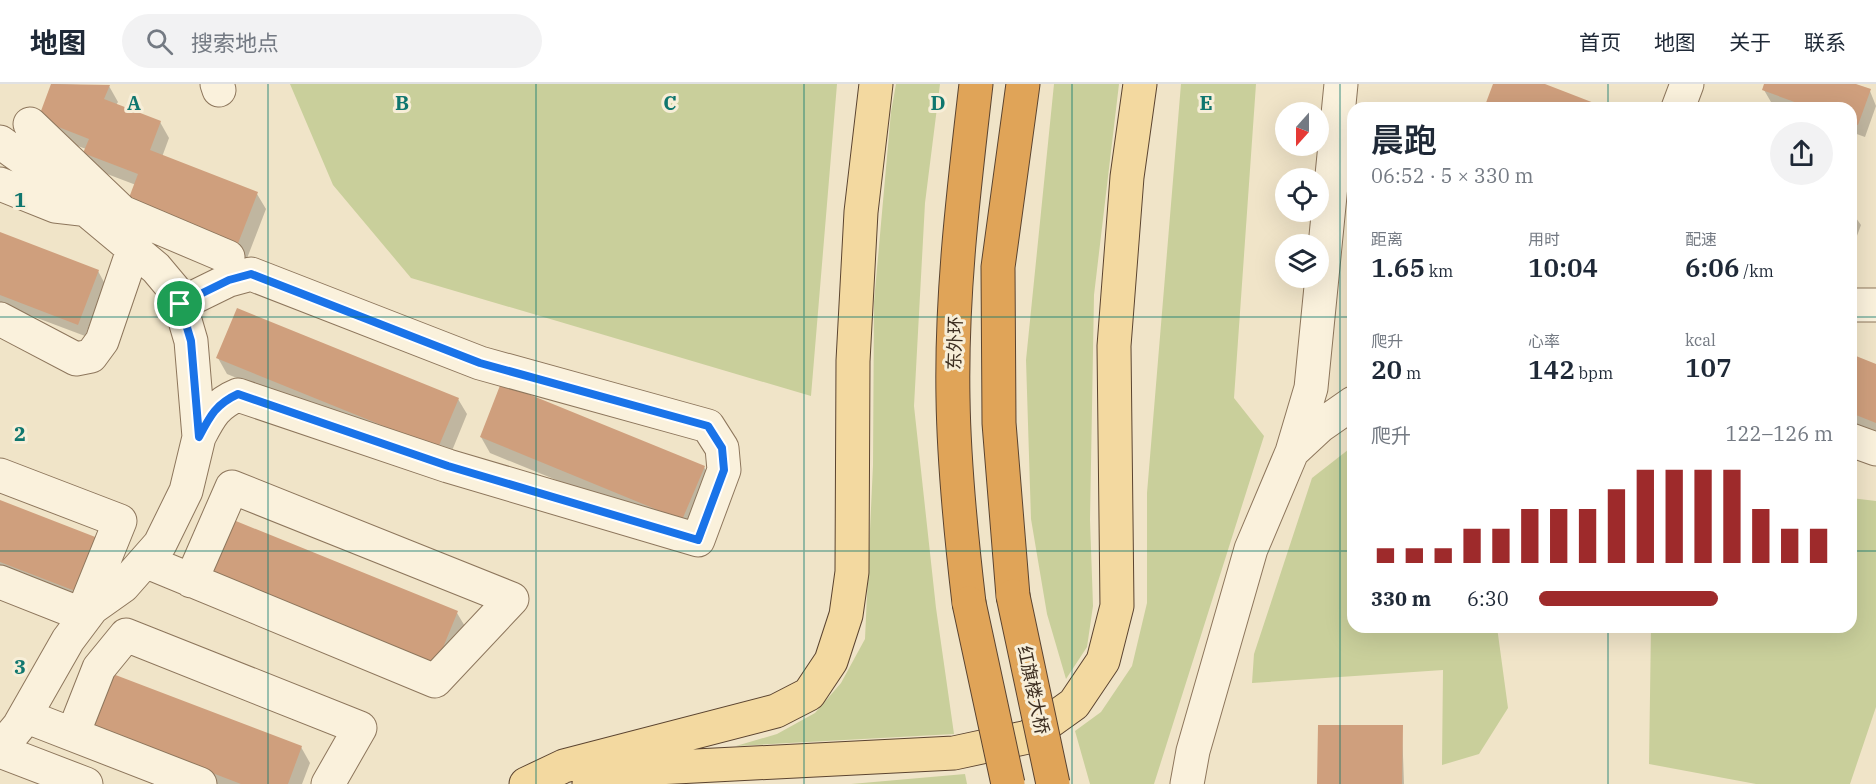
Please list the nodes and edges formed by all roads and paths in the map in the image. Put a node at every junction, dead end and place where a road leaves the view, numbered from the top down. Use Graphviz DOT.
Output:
graph roads {
  1 [pos="876,84"];
  2 [pos="976,84"];
  3 [pos="1023,84"];
  4 [pos="1140,84"];
  5 [pos="1341,84"];
  6 [pos="1687,84"];
  7 [pos="1680,102"];
  8 [pos="30,124"];
  9 [pos="0,142"];
  10 [pos="0,184"];
  11 [pos="105,216"];
  12 [pos="133,250"];
  13 [pos="228,257"];
  14 [pos="180,304"];
  15 [pos="1857,305"];
  16 [pos="1876,305"];
  17 [pos="0,319"];
  18 [pos="1347,407"];
  19 [pos="199,437"];
  20 [pos="1857,442"];
  21 [pos="1876,449"];
  22 [pos="1293,452"];
  23 [pos="0,475"];
  24 [pos="145,561"];
  25 [pos="191,581"];
  26 [pos="0,582"];
  27 [pos="84,616"];
  28 [pos="25,716"];
  29 [pos="73,734"];
  30 [pos="0,750"];
  31 [pos="86,784"];
  32 [pos="200,784"];
  33 [pos="328,784"];
  34 [pos="526,784"];
  35 [pos="589,784"];
  36 [pos="1008,784"];
  37 [pos="1053,784"];
  38 [pos="1187,784"];
  1 -- 34 [label="main road"];
  2 -- 36 [label="highway, 东外环, bridge"];
  3 -- 37 [label="highway, 红旗楼大桥, bridge"];
  4 -- 35 [label="main road"];
  5 -- 22 [label="street"];
  6 -- 7 [label="street"];
  8 -- 11 [label="street"];
  9 -- 11 [label="street"];
  10 -- 11 [label="street"];
  11 -- 12 [label="street"];
  11 -- 13 [label="street"];
  12 -- 14 [label="street"];
  12 -- 17 [label="street"];
  14 -- 19 [label="street"];
  14 -- 19 [label="street"];
  15 -- 16 [label="street"];
  18 -- 22 [label="street"];
  19 -- 24 [label="street"];
  20 -- 21 [label="street"];
  22 -- 38 [label="street"];
  23 -- 27 [label="street"];
  24 -- 25 [label="street"];
  24 -- 27 [label="street"];
  25 -- 25 [label="street"];
  26 -- 27 [label="street"];
  27 -- 28 [label="street"];
  28 -- 29 [label="street"];
  28 -- 30 [label="street"];
  29 -- 32 [label="street"];
  29 -- 33 [label="street"];
  30 -- 31 [label="street"];
}
